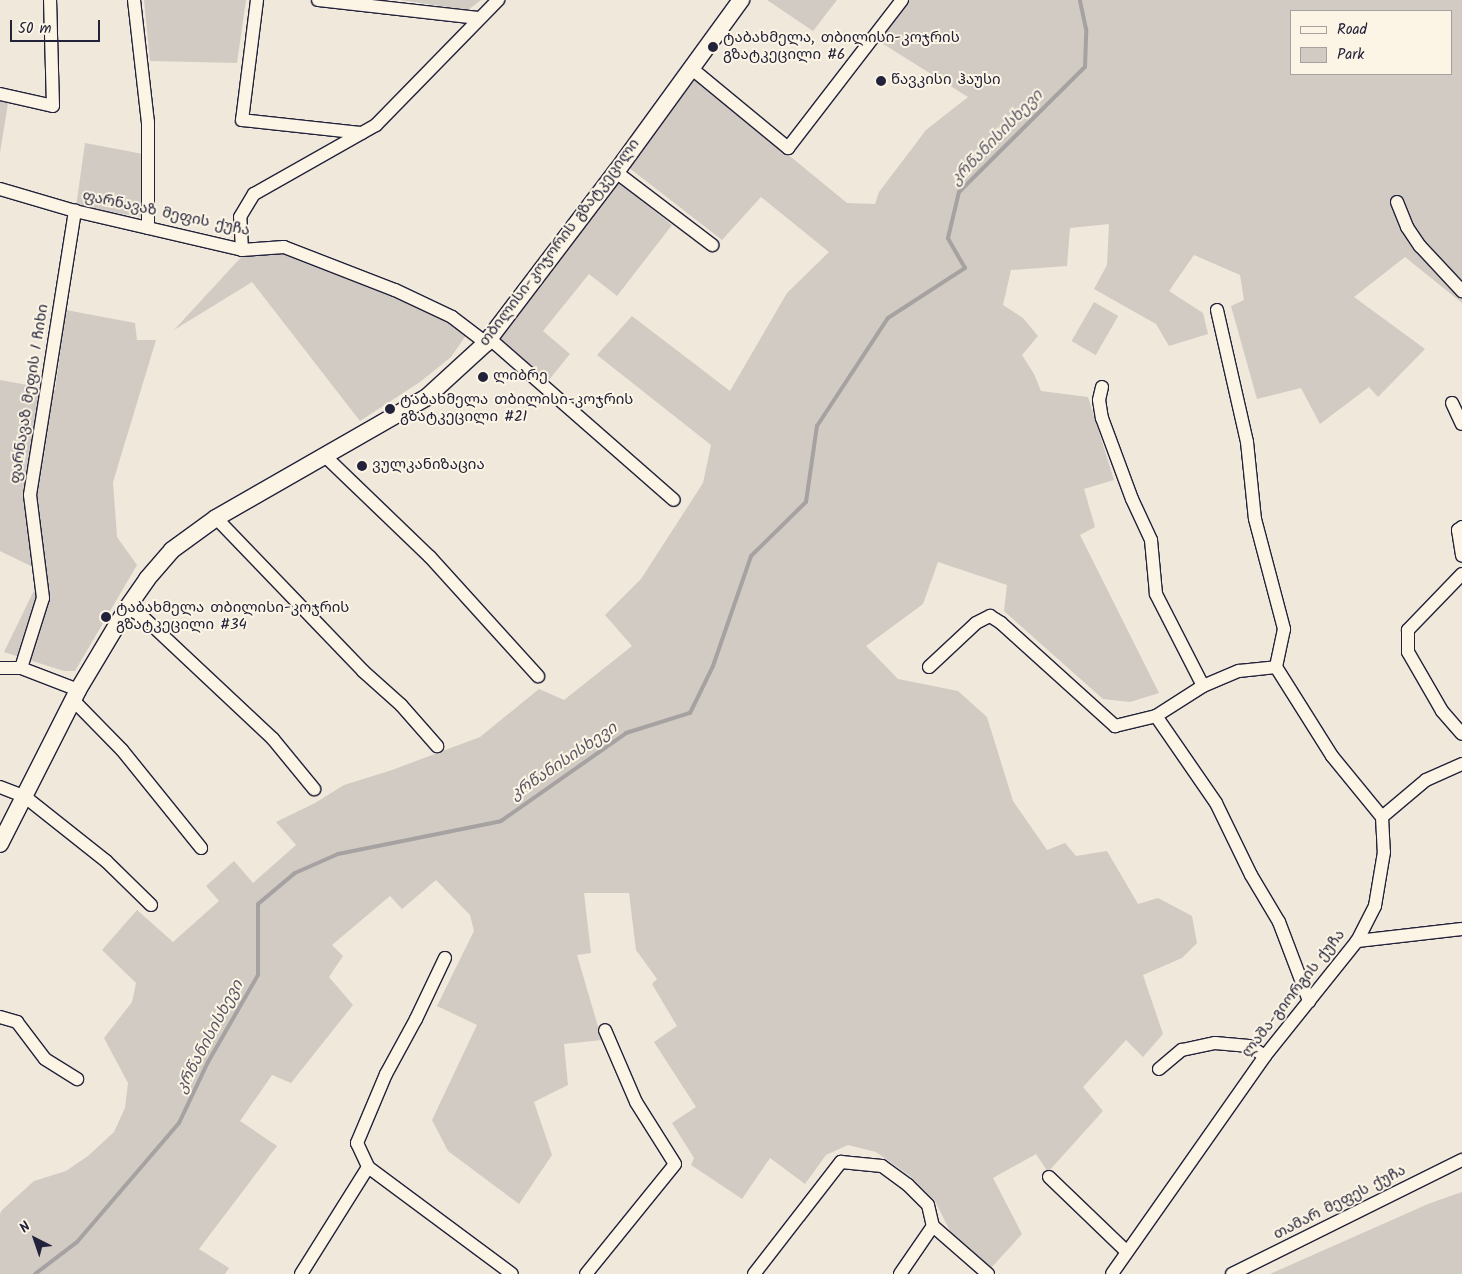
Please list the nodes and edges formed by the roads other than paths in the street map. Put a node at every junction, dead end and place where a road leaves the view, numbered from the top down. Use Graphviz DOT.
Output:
graph roads {
  1 [pos="50,0"];
  2 [pos="134,0"];
  3 [pos="257,0"];
  4 [pos="318,0"];
  5 [pos="498,0"];
  6 [pos="740,0"];
  7 [pos="902,0"];
  8 [pos="479,18"];
  9 [pos="691,68"];
  10 [pos="0,94"];
  11 [pos="362,133"];
  12 [pos="616,172"];
  13 [pos="0,189"];
  14 [pos="1397,202"];
  15 [pos="76,211"];
  16 [pos="148,228"];
  17 [pos="712,245"];
  18 [pos="242,250"];
  19 [pos="1462,291"];
  20 [pos="1217,310"];
  21 [pos="488,341"];
  22 [pos="1102,387"];
  23 [pos="1452,403"];
  24 [pos="1462,424"];
  25 [pos="326,457"];
  26 [pos="674,500"];
  27 [pos="216,518"];
  28 [pos="1462,527"];
  29 [pos="1462,556"];
  30 [pos="1462,574"];
  31 [pos="128,608"];
  32 [pos="928,667"];
  33 [pos="1276,667"];
  34 [pos="0,668"];
  35 [pos="21,668"];
  36 [pos="538,676"];
  37 [pos="1202,686"];
  38 [pos="75,695"];
  39 [pos="1156,716"];
  40 [pos="1462,734"];
  41 [pos="437,746"];
  42 [pos="1462,764"];
  43 [pos="0,787"];
  44 [pos="314,789"];
  45 [pos="24,796"];
  46 [pos="1382,817"];
  47 [pos="0,844"];
  48 [pos="201,848"];
  49 [pos="151,905"];
  50 [pos="1462,929"];
  51 [pos="1357,941"];
  52 [pos="445,958"];
  53 [pos="1309,1001"];
  54 [pos="0,1017"];
  55 [pos="605,1030"];
  56 [pos="1265,1056"];
  57 [pos="1159,1069"];
  58 [pos="77,1079"];
  59 [pos="1462,1160"];
  60 [pos="368,1167"];
  61 [pos="1049,1177"];
  62 [pos="933,1226"];
  63 [pos="1126,1251"];
  64 [pos="301,1274"];
  65 [pos="512,1274"];
  66 [pos="586,1274"];
  67 [pos="754,1274"];
  68 [pos="900,1274"];
  69 [pos="988,1274"];
  70 [pos="1112,1274"];
  71 [pos="1232,1274"];
  1 -- 10 [label="street"];
  2 -- 16 [label="street"];
  3 -- 11 [label="street"];
  4 -- 8 [label="street"];
  5 -- 8 [label="street"];
  6 -- 9 [label="main road, თბილისი-კოჯორის გზატკეცილი"];
  7 -- 9 [label="street"];
  8 -- 11 [label="street"];
  9 -- 12 [label="main road, თბილისი-კოჯორის გზატკეცილი"];
  11 -- 18 [label="street"];
  12 -- 17 [label="street"];
  12 -- 21 [label="main road, თბილისი-კოჯორის გზატკეცილი"];
  13 -- 15 [label="street, ფარნავაზ მეფის ქუჩა"];
  14 -- 19 [label="street"];
  15 -- 16 [label="street, ფარნავაზ მეფის ქუჩა"];
  15 -- 35 [label="street, ფარნავაზ მეფის I ჩიხი"];
  16 -- 18 [label="street, ფარნავაზ მეფის ქუჩა"];
  18 -- 21 [label="street, ფარნავაზ მეფის ქუჩა"];
  20 -- 33 [label="street"];
  21 -- 25 [label="main road, თბილისი-კოჯორის გზატკეცილი"];
  21 -- 26 [label="street, ფარნავაზ მეფის ქუჩა"];
  22 -- 37 [label="street"];
  23 -- 24 [label="street"];
  25 -- 27 [label="main road, თბილისი-კოჯორის გზატკეცილი"];
  25 -- 36 [label="street"];
  27 -- 31 [label="main road, თბილისი-კოჯორის გზატკეცილი"];
  27 -- 41 [label="street"];
  28 -- 29 [label="street"];
  30 -- 40 [label="street"];
  31 -- 38 [label="main road, თბილისი-კოჯორის გზატკეცილი"];
  31 -- 44 [label="street"];
  32 -- 39 [label="street"];
  33 -- 37 [label="street"];
  33 -- 46 [label="street"];
  34 -- 35 [label="street"];
  35 -- 38 [label="street"];
  37 -- 39 [label="street"];
  38 -- 45 [label="main road, თბილისი-კოჯორის გზატკეცილი"];
  38 -- 48 [label="street"];
  39 -- 53 [label="street"];
  42 -- 46 [label="street"];
  43 -- 45 [label="street"];
  45 -- 47 [label="main road, თბილისი-კოჯორის გზატკეცილი"];
  45 -- 49 [label="street"];
  46 -- 51 [label="street, ლაშა-გიორგის ქუჩა"];
  50 -- 51 [label="street"];
  51 -- 53 [label="street, ლაშა-გიორგის ქუჩა"];
  52 -- 60 [label="street"];
  53 -- 56 [label="street, ლაშა-გიორგის ქუჩა"];
  54 -- 58 [label="street"];
  55 -- 66 [label="street"];
  56 -- 57 [label="street"];
  56 -- 63 [label="street, ლაშა-გიორგის ქუჩა"];
  59 -- 71 [label="street, თამარ მეფეს ქუჩა"];
  60 -- 64 [label="street"];
  60 -- 65 [label="street"];
  61 -- 63 [label="street"];
  62 -- 67 [label="street"];
  62 -- 68 [label="street"];
  62 -- 69 [label="street"];
  63 -- 70 [label="street, ლაშა-გიორგის ქუჩა"];
}
